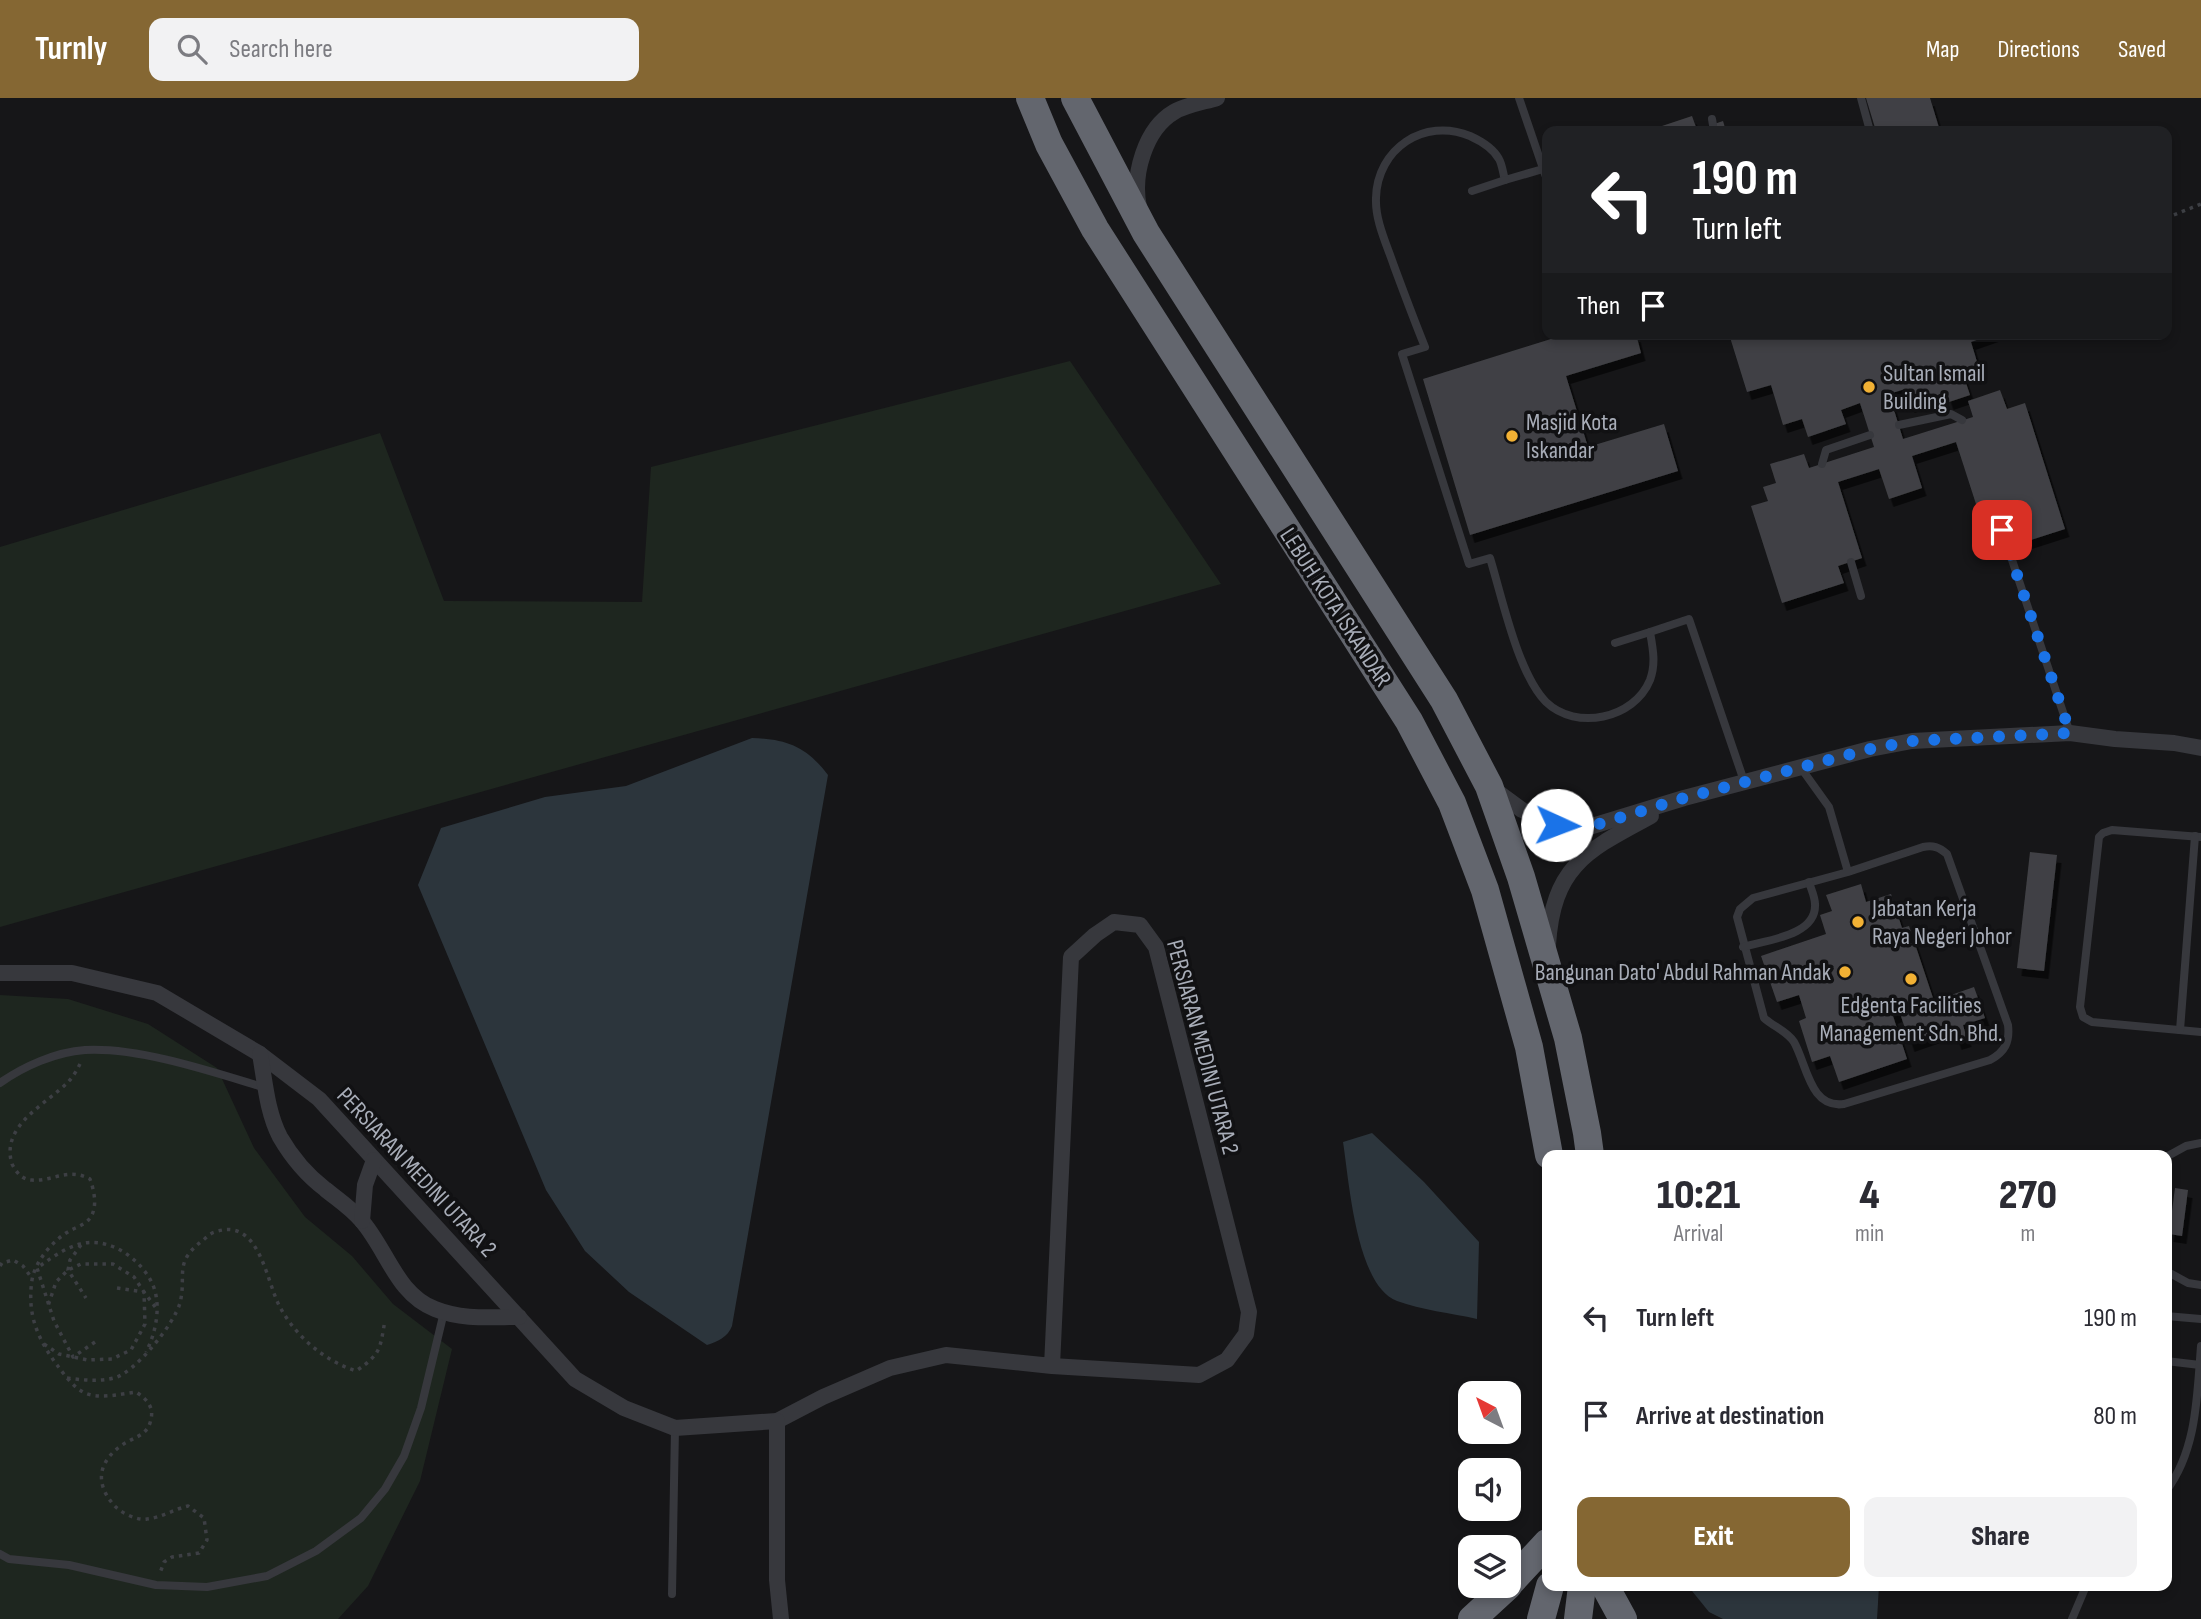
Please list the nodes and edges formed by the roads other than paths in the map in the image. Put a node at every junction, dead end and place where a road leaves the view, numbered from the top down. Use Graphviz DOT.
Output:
graph roads {
  1 [pos="1030,98"];
  2 [pos="1075,98"];
  3 [pos="1217,98"];
  4 [pos="1520,98"];
  5 [pos="1861,98"];
  6 [pos="1869,126"];
  7 [pos="1542,166"];
  8 [pos="1542,169"];
  9 [pos="1505,180"];
  10 [pos="1472,191"];
  11 [pos="1146,233"];
  12 [pos="1962,420"];
  13 [pos="1899,425"];
  14 [pos="1870,435"];
  15 [pos="1822,464"];
  16 [pos="2002,530"];
  17 [pos="1851,562"];
  18 [pos="1861,596"];
  19 [pos="1650,632"];
  20 [pos="1615,643"];
  21 [pos="2070,733"];
  22 [pos="2201,748"];
  23 [pos="1801,767"];
  24 [pos="1745,784"];
  25 [pos="1489,786"];
  26 [pos="1684,798"];
  27 [pos="2198,836"];
  28 [pos="1848,872"];
  29 [pos="1809,882"];
  30 [pos="1744,947"];
  31 [pos="1547,969"];
  32 [pos="0,973"];
  33 [pos="2180,1030"];
  34 [pos="2201,1032"];
  35 [pos="260,1054"];
  36 [pos="0,1083"];
  37 [pos="266,1088"];
  38 [pos="2201,1143"];
  39 [pos="1548,1150"];
  40 [pos="1589,1150"];
  41 [pos="2172,1154"];
  42 [pos="374,1160"];
  43 [pos="362,1221"];
  44 [pos="2172,1274"];
  45 [pos="2201,1285"];
  46 [pos="444,1312"];
  47 [pos="519,1317"];
  48 [pos="2172,1317"];
  49 [pos="2201,1319"];
  50 [pos="2201,1346"];
  51 [pos="2172,1362"];
  52 [pos="2200,1365"];
  53 [pos="1052,1366"];
  54 [pos="776,1421"];
  55 [pos="675,1428"];
  56 [pos="2172,1481"];
  57 [pos="1542,1548"];
  58 [pos="0,1554"];
  59 [pos="1521,1571"];
  60 [pos="777,1580"];
  61 [pos="1549,1591"];
  62 [pos="1581,1591"];
  63 [pos="1608,1591"];
  64 [pos="2084,1591"];
  65 [pos="672,1594"];
  66 [pos="1494,1598"];
  67 [pos="772,1619"];
  68 [pos="781,1619"];
  69 [pos="1472,1619"];
  70 [pos="1541,1619"];
  71 [pos="1578,1619"];
  72 [pos="1623,1619"];
  73 [pos="2072,1619"];
  1 -- 39 [label="highway, LEBUH KOTA ISKANDAR"];
  2 -- 11 [label="highway, LEBUH KOTA ISKANDAR"];
  3 -- 11 [label="street"];
  4 -- 7 [label="lane"];
  5 -- 6 [label="lane"];
  8 -- 9 [label="lane"];
  9 -- 10 [label="lane"];
  9 -- 19 [label="lane"];
  11 -- 25 [label="highway, LEBUH KOTA ISKANDAR"];
  12 -- 13 [label="lane"];
  14 -- 15 [label="lane"];
  16 -- 21 [label="lane"];
  17 -- 18 [label="lane"];
  19 -- 20 [label="lane"];
  19 -- 24 [label="lane"];
  21 -- 22 [label="street"];
  21 -- 23 [label="street"];
  23 -- 24 [label="street"];
  23 -- 28 [label="lane"];
  24 -- 26 [label="street"];
  25 -- 26 [label="street"];
  25 -- 31 [label="highway, LEBUH KOTA ISKANDAR"];
  26 -- 31 [label="street"];
  27 -- 33 [label="lane"];
  27 -- 33 [label="lane"];
  28 -- 29 [label="lane"];
  28 -- 30 [label="lane"];
  29 -- 30 [label="lane"];
  29 -- 30 [label="lane"];
  31 -- 40 [label="highway, LEBUH KOTA ISKANDAR"];
  32 -- 35 [label="street, PERSIARAN MEDINI UTARA 2"];
  33 -- 34 [label="lane"];
  35 -- 37 [label="street"];
  35 -- 42 [label="street, PERSIARAN MEDINI UTARA 2"];
  36 -- 37 [label="lane"];
  37 -- 43 [label="street"];
  38 -- 41 [label="lane"];
  42 -- 43 [label="street"];
  42 -- 47 [label="street, PERSIARAN MEDINI UTARA 2"];
  43 -- 46 [label="street"];
  44 -- 45 [label="lane"];
  46 -- 47 [label="street"];
  46 -- 58 [label="lane"];
  47 -- 55 [label="street, PERSIARAN MEDINI UTARA 2"];
  48 -- 49 [label="lane"];
  50 -- 52 [label="lane"];
  51 -- 52 [label="lane"];
  52 -- 56 [label="lane"];
  53 -- 53 [label="street, PERSIARAN MEDINI UTARA 2"];
  53 -- 54 [label="street, PERSIARAN MEDINI UTARA 2"];
  54 -- 55 [label="street, PERSIARAN MEDINI UTARA 2"];
  54 -- 60 [label="street"];
  55 -- 65 [label="lane"];
  57 -- 59 [label="highway"];
  60 -- 67 [label="street"];
  60 -- 68 [label="street"];
  61 -- 70 [label="highway"];
  62 -- 71 [label="highway"];
  63 -- 72 [label="highway"];
  64 -- 73 [label="lane"];
  66 -- 69 [label="highway"];
}
